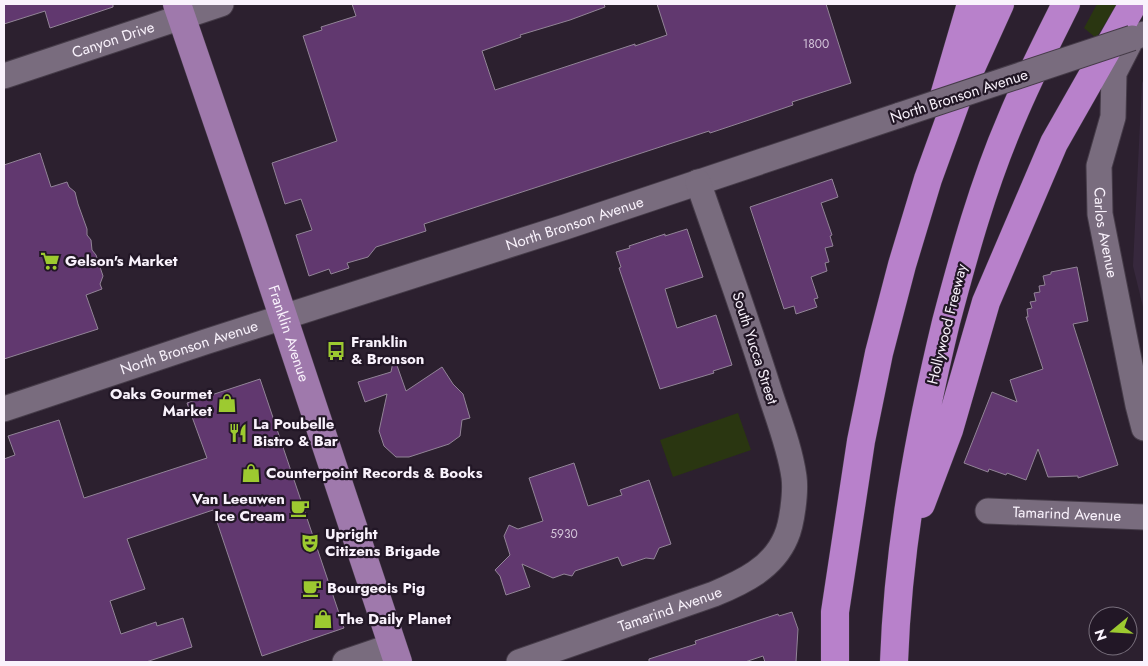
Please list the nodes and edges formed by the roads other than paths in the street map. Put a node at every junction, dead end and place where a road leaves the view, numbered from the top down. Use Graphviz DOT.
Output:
graph roads {
  1 [pos="221,4"];
  2 [pos="971,4"];
  3 [pos="1000,4"];
  4 [pos="1066,4"];
  5 [pos="1133,4"];
  6 [pos="179,10"];
  7 [pos="1138,36"];
  8 [pos="4,76"];
  9 [pos="698,182"];
  10 [pos="902,265"];
  11 [pos="283,318"];
  12 [pos="4,409"];
  13 [pos="1144,428"];
  14 [pos="988,512"];
  15 [pos="1144,517"];
  16 [pos="791,518"];
  17 [pos="904,536"];
  18 [pos="835,612"];
  19 [pos="395,654"];
  20 [pos="345,662"];
  21 [pos="518,662"];
  22 [pos="829,662"];
  23 [pos="835,662"];
  24 [pos="894,662"];
  1 -- 6 [label="street, Canyon Drive"];
  2 -- 10 [label="highway"];
  3 -- 10 [label="highway"];
  4 -- 17 [label="highway, Hollywood Freeway"];
  5 -- 17 [label="highway"];
  6 -- 8 [label="street, Canyon Drive"];
  6 -- 11 [label="main road, Franklin Avenue"];
  7 -- 9 [label="street, North Bronson Avenue, bridge"];
  7 -- 13 [label="street, Carlos Avenue"];
  9 -- 11 [label="street, North Bronson Avenue"];
  9 -- 16 [label="street, South Yucca Street"];
  10 -- 18 [label="highway"];
  11 -- 12 [label="street, North Bronson Avenue"];
  11 -- 19 [label="main road, Franklin Avenue"];
  14 -- 15 [label="street, Tamarind Avenue"];
  16 -- 21 [label="street, Tamarind Avenue"];
  17 -- 24 [label="highway, Hollywood Freeway"];
  18 -- 22 [label="highway"];
  18 -- 23 [label="highway"];
  19 -- 20 [label="street"];
}
